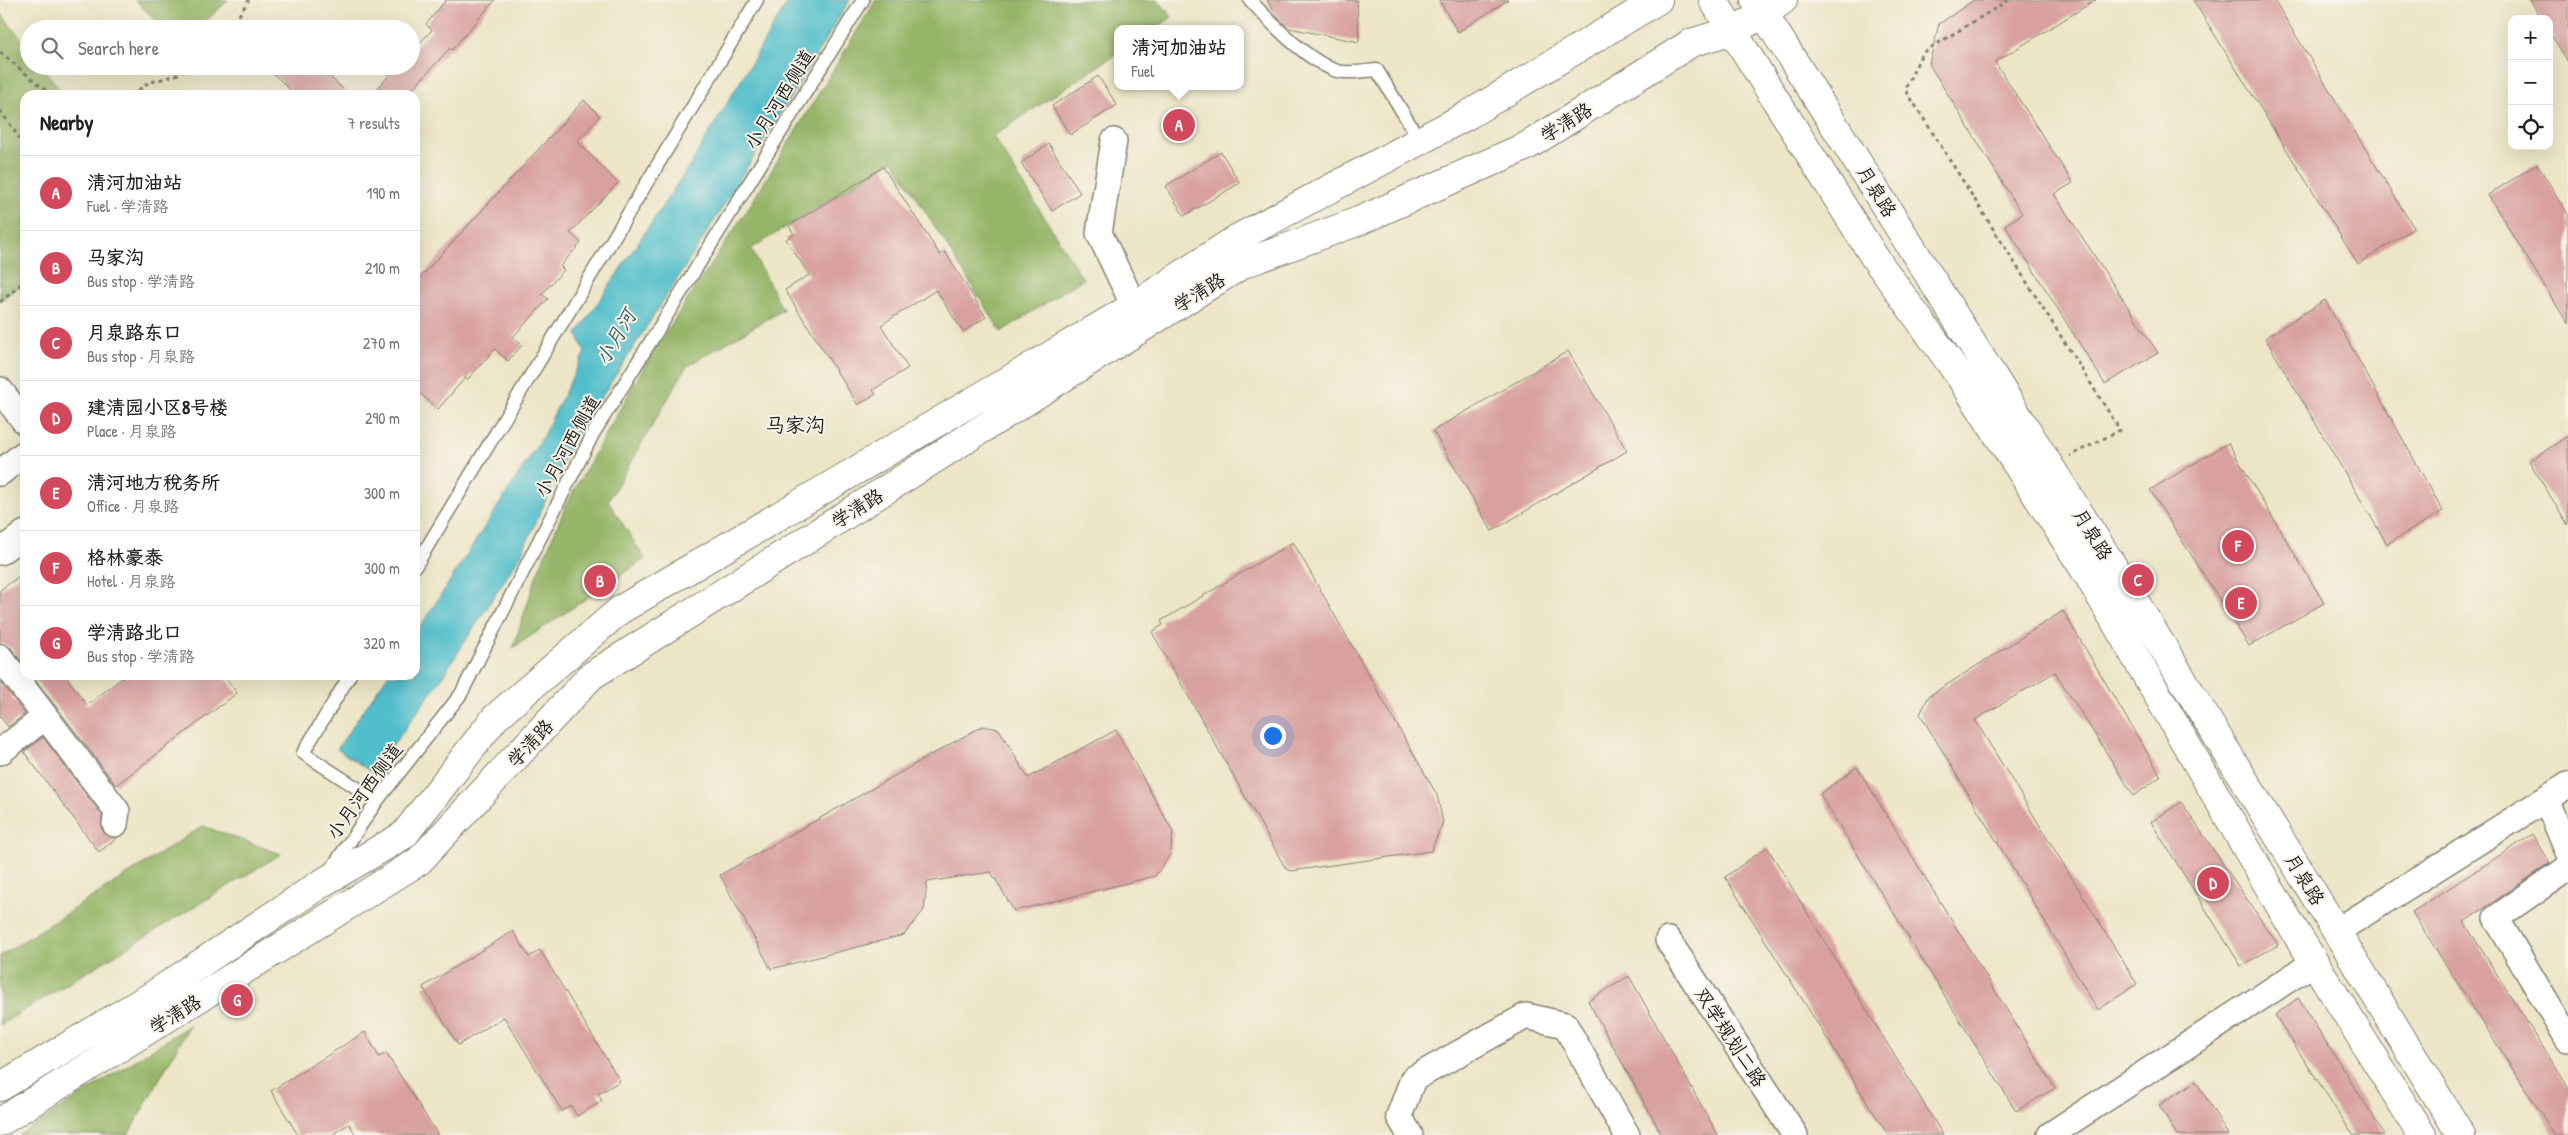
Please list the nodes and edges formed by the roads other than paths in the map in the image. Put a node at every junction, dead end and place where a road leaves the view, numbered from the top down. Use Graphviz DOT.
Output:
graph roads {
  1 [pos="757,0"];
  2 [pos="863,0"];
  3 [pos="1250,0"];
  4 [pos="1658,0"];
  5 [pos="1713,0"];
  6 [pos="1767,5"];
  7 [pos="1733,30"];
  8 [pos="1114,141"];
  9 [pos="1420,141"];
  10 [pos="1134,306"];
  11 [pos="0,390"];
  12 [pos="20,416"];
  13 [pos="20,457"];
  14 [pos="0,472"];
  15 [pos="20,537"];
  16 [pos="0,552"];
  17 [pos="420,559"];
  18 [pos="0,657"];
  19 [pos="347,680"];
  20 [pos="45,717"];
  21 [pos="0,752"];
  22 [pos="2568,785"];
  23 [pos="2546,799"];
  24 [pos="377,801"];
  25 [pos="115,824"];
  26 [pos="2568,852"];
  27 [pos="2568,868"];
  28 [pos="322,883"];
  29 [pos="2337,932"];
  30 [pos="1668,940"];
  31 [pos="2314,962"];
  32 [pos="2568,1039"];
  33 [pos="0,1086"];
  34 [pos="0,1122"];
  35 [pos="1410,1135"];
  36 [pos="1627,1135"];
  37 [pos="1795,1135"];
  38 [pos="2050,1135"];
  39 [pos="2422,1135"];
  40 [pos="2461,1135"];
  1 -- 17 [label="lane"];
  2 -- 24 [label="lane, 小月河西侧道"];
  3 -- 9 [label="lane"];
  4 -- 9 [label="main road, 学清路"];
  5 -- 7 [label="main road, 月泉路"];
  6 -- 7 [label="main road, 学清路"];
  6 -- 29 [label="main road, 月泉路"];
  7 -- 31 [label="main road, 月泉路"];
  7 -- 34 [label="main road, 学清路"];
  8 -- 10 [label="street"];
  9 -- 10 [label="main road, 学清路"];
  10 -- 28 [label="main road, 学清路"];
  11 -- 12 [label="street"];
  13 -- 14 [label="street"];
  15 -- 16 [label="street"];
  18 -- 20 [label="street"];
  19 -- 24 [label="lane"];
  20 -- 21 [label="street"];
  20 -- 25 [label="street"];
  22 -- 23 [label="street"];
  23 -- 26 [label="street"];
  23 -- 29 [label="street"];
  24 -- 28 [label="lane, 小月河西侧道"];
  27 -- 32 [label="street"];
  28 -- 33 [label="main road, 学清路"];
  29 -- 40 [label="main road, 月泉路"];
  30 -- 37 [label="street, 双学规划二路"];
  31 -- 38 [label="street"];
  31 -- 39 [label="main road, 月泉路"];
  35 -- 36 [label="street"];
}
